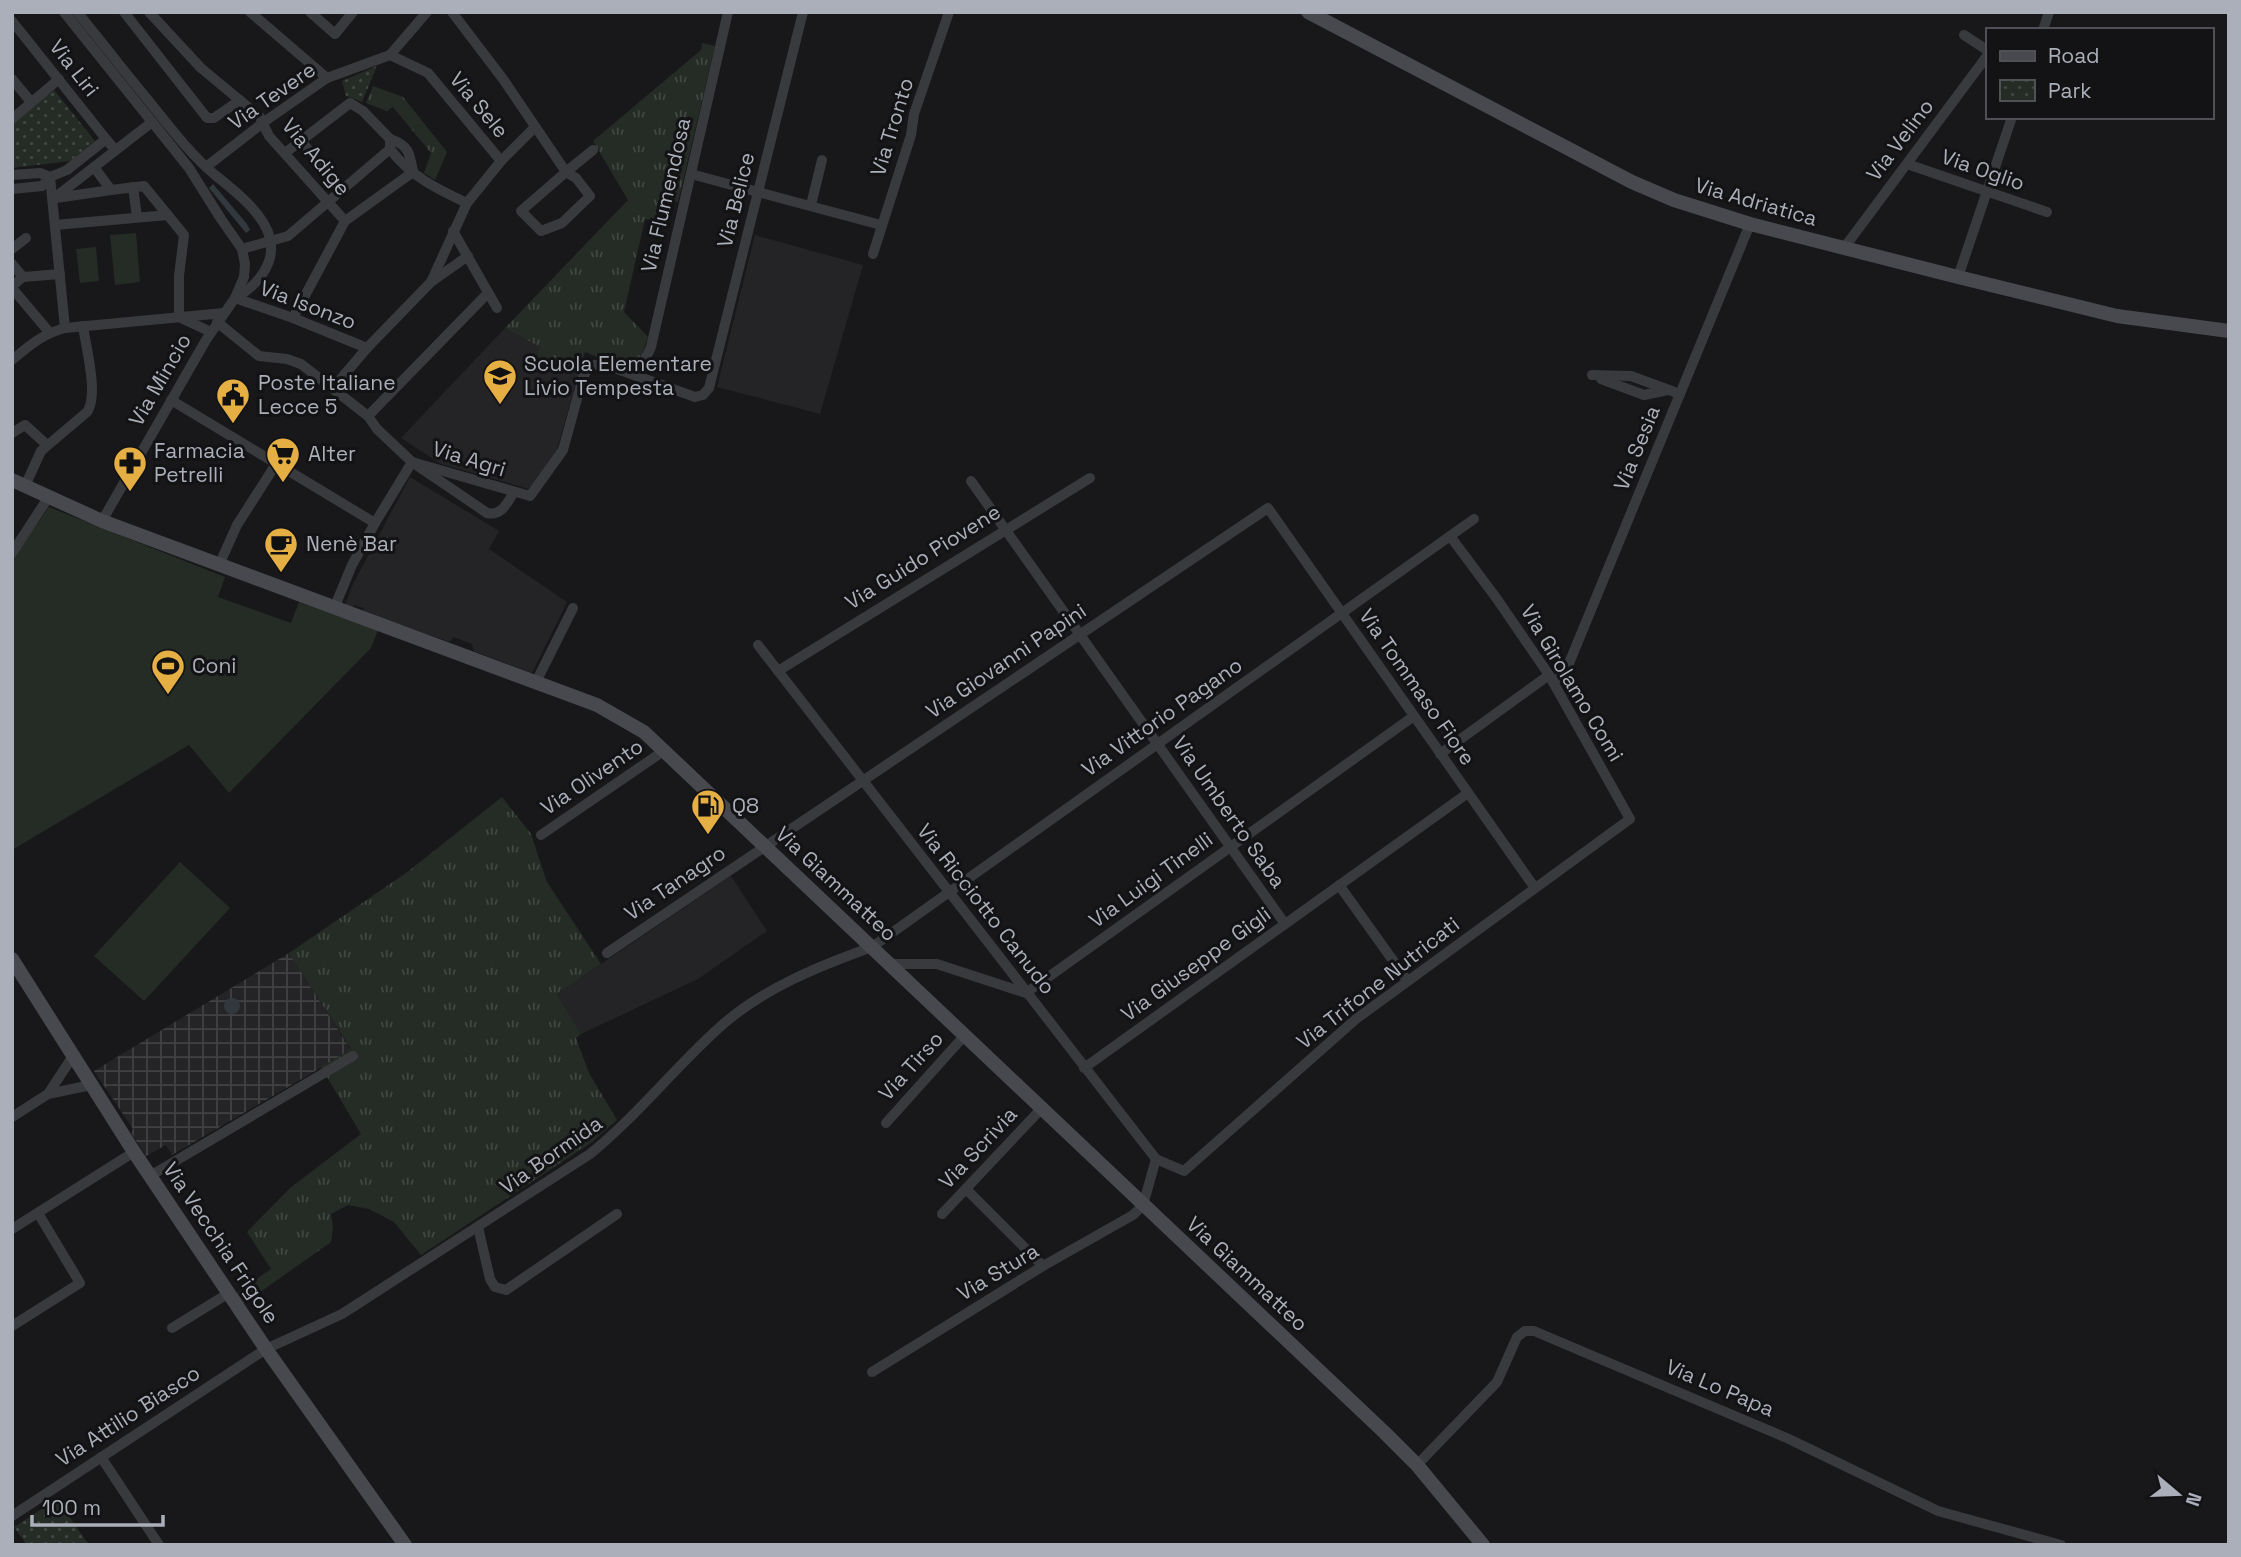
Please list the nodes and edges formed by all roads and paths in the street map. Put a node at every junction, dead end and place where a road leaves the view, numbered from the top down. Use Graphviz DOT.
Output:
graph roads {
  1 [pos="64,12"];
  2 [pos="77,12"];
  3 [pos="124,12"];
  4 [pos="149,12"];
  5 [pos="250,12"];
  6 [pos="310,12"];
  7 [pos="354,12"];
  8 [pos="427,12"];
  9 [pos="452,12"];
  10 [pos="728,12"];
  11 [pos="803,12"];
  12 [pos="948,12"];
  13 [pos="1308,12"];
  14 [pos="12,21"];
  15 [pos="1964,35"];
  16 [pos="1986,49"];
  17 [pos="390,55"];
  18 [pos="1986,57"];
  19 [pos="327,78"];
  20 [pos="12,79"];
  21 [pos="59,79"];
  22 [pos="240,100"];
  23 [pos="31,102"];
  24 [pos="12,119"];
  25 [pos="2011,119"];
  26 [pos="152,121"];
  27 [pos="264,122"];
  28 [pos="534,128"];
  29 [pos="106,139"];
  30 [pos="301,141"];
  31 [pos="390,144"];
  32 [pos="115,150"];
  33 [pos="593,150"];
  34 [pos="285,153"];
  35 [pos="822,160"];
  36 [pos="501,161"];
  37 [pos="1906,164"];
  38 [pos="93,167"];
  39 [pos="206,167"];
  40 [pos="413,172"];
  41 [pos="566,172"];
  42 [pos="691,174"];
  43 [pos="12,176"];
  44 [pos="50,177"];
  45 [pos="133,187"];
  46 [pos="12,189"];
  47 [pos="111,190"];
  48 [pos="342,190"];
  49 [pos="758,192"];
  50 [pos="1987,192"];
  51 [pos="53,199"];
  52 [pos="328,202"];
  53 [pos="467,203"];
  54 [pos="811,205"];
  55 [pos="2047,212"];
  56 [pos="168,215"];
  57 [pos="137,216"];
  58 [pos="345,221"];
  59 [pos="1750,224"];
  60 [pos="55,225"];
  61 [pos="881,225"];
  62 [pos="453,231"];
  63 [pos="269,235"];
  64 [pos="26,238"];
  65 [pos="245,248"];
  66 [pos="1844,248"];
  67 [pos="12,249"];
  68 [pos="873,254"];
  69 [pos="468,256"];
  70 [pos="12,264"];
  71 [pos="60,274"];
  72 [pos="23,277"];
  73 [pos="1958,277"];
  74 [pos="431,282"];
  75 [pos="12,287"];
  76 [pos="488,293"];
  77 [pos="235,299"];
  78 [pos="497,308"];
  79 [pos="179,317"];
  80 [pos="293,318"];
  81 [pos="217,322"];
  82 [pos="83,326"];
  83 [pos="65,328"];
  84 [pos="2229,331"];
  85 [pos="49,332"];
  86 [pos="367,348"];
  87 [pos="12,360"];
  88 [pos="624,371"];
  89 [pos="333,388"];
  90 [pos="1668,390"];
  91 [pos="1680,394"];
  92 [pos="703,395"];
  93 [pos="171,400"];
  94 [pos="368,416"];
  95 [pos="12,433"];
  96 [pos="47,445"];
  97 [pos="412,462"];
  98 [pos="276,464"];
  99 [pos="1090,478"];
  100 [pos="971,481"];
  101 [pos="19,483"];
  102 [pos="514,492"];
  103 [pos="48,498"];
  104 [pos="1268,508"];
  105 [pos="1474,519"];
  106 [pos="102,521"];
  107 [pos="375,523"];
  108 [pos="1005,528"];
  109 [pos="1450,537"];
  110 [pos="12,553"];
  111 [pos="219,565"];
  112 [pos="335,606"];
  113 [pos="573,608"];
  114 [pos="1342,613"];
  115 [pos="1080,635"];
  116 [pos="758,645"];
  117 [pos="778,671"];
  118 [pos="1551,678"];
  119 [pos="536,682"];
  120 [pos="1414,716"];
  121 [pos="1157,744"];
  122 [pos="665,750"];
  123 [pos="1440,754"];
  124 [pos="863,780"];
  125 [pos="1468,793"];
  126 [pos="1630,819"];
  127 [pos="541,835"];
  128 [pos="765,846"];
  129 [pos="1230,847"];
  130 [pos="1339,886"];
  131 [pos="1535,888"];
  132 [pos="949,892"];
  133 [pos="1285,924"];
  134 [pos="872,947"];
  135 [pos="607,953"];
  136 [pos="12,959"];
  137 [pos="890,964"];
  138 [pos="1407,980"];
  139 [pos="1026,993"];
  140 [pos="965,1035"];
  141 [pos="73,1056"];
  142 [pos="353,1056"];
  143 [pos="1084,1068"];
  144 [pos="91,1085"];
  145 [pos="48,1094"];
  146 [pos="1042,1108"];
  147 [pos="12,1117"];
  148 [pos="886,1123"];
  149 [pos="134,1152"];
  150 [pos="1156,1159"];
  151 [pos="150,1176"];
  152 [pos="966,1189"];
  153 [pos="1143,1205"];
  154 [pos="38,1213"];
  155 [pos="617,1214"];
  156 [pos="942,1214"];
  157 [pos="478,1227"];
  158 [pos="12,1229"];
  159 [pos="1043,1266"];
  160 [pos="229,1293"];
  161 [pos="12,1325"];
  162 [pos="172,1328"];
  163 [pos="266,1349"];
  164 [pos="872,1372"];
  165 [pos="100,1457"];
  166 [pos="1417,1465"];
  167 [pos="12,1517"];
  168 [pos="159,1545"];
  169 [pos="405,1545"];
  170 [pos="1483,1545"];
  171 [pos="2061,1545"];
  1 -- 26 [label="street"];
  2 -- 39 [label="street"];
  3 -- 22 [label="street"];
  4 -- 22 [label="street, Via Adige"];
  5 -- 19 [label="street"];
  6 -- 7 [label="street"];
  8 -- 17 [label="street, Via Tevere"];
  9 -- 28 [label="street"];
  10 -- 42 [label="street, Via Flumendosa"];
  11 -- 49 [label="street, Via Belice"];
  12 -- 61 [label="street, Via Tronto"];
  13 -- 59 [label="street, Via Adriatica"];
  14 -- 21 [label="street, Via Liri"];
  15 -- 16 [label="street"];
  17 -- 19 [label="street, Via Tevere"];
  17 -- 36 [label="street, Via Sele"];
  18 -- 37 [label="street, Via Velino"];
  19 -- 27 [label="street, Via Tevere"];
  20 -- 23 [label="street"];
  21 -- 23 [label="street"];
  21 -- 29 [label="street, Via Liri"];
  22 -- 27 [label="street, Via Adige"];
  23 -- 24 [label="street"];
  25 -- 50 [label="street"];
  26 -- 32 [label="street"];
  26 -- 65 [label="street"];
  27 -- 34 [label="street, Via Adige"];
  27 -- 39 [label="street, Via Tevere"];
  28 -- 36 [label="street, Via Isonzo"];
  28 -- 41 [label="street"];
  29 -- 32 [label="street, Via Liri"];
  29 -- 44 [label="street"];
  30 -- 31 [label="street"];
  30 -- 34 [label="street"];
  30 -- 48 [label="street, Via Adige"];
  31 -- 40 [label="street"];
  31 -- 48 [label="street"];
  32 -- 38 [label="street"];
  33 -- 41 [label="street"];
  34 -- 52 [label="street, Via Adige"];
  35 -- 54 [label="street"];
  36 -- 53 [label="street, Via Isonzo"];
  37 -- 50 [label="street, Via Oglio"];
  37 -- 66 [label="street, Via Velino"];
  38 -- 47 [label="street"];
  38 -- 51 [label="street"];
  39 -- 63 [label="street"];
  40 -- 53 [label="street"];
  40 -- 58 [label="street"];
  41 -- 41 [label="street"];
  42 -- 49 [label="street"];
  42 -- 88 [label="street, Via Flumendosa"];
  43 -- 44 [label="street"];
  44 -- 46 [label="street"];
  44 -- 51 [label="street"];
  45 -- 47 [label="street"];
  45 -- 56 [label="street"];
  45 -- 57 [label="street"];
  47 -- 51 [label="street"];
  48 -- 52 [label="street"];
  49 -- 54 [label="street"];
  49 -- 92 [label="street, Via Belice"];
  50 -- 55 [label="street, Via Oglio"];
  50 -- 73 [label="street"];
  51 -- 60 [label="street"];
  52 -- 58 [label="street, Via Adige"];
  52 -- 63 [label="street"];
  53 -- 62 [label="street, Via Isonzo"];
  54 -- 61 [label="street"];
  56 -- 57 [label="street"];
  56 -- 79 [label="street"];
  57 -- 60 [label="street"];
  58 -- 80 [label="street, Via Adige"];
  59 -- 66 [label="street, Via Adriatica"];
  59 -- 91 [label="street, Via Sesia"];
  60 -- 71 [label="street"];
  61 -- 68 [label="street, Via Tronto"];
  62 -- 69 [label="street"];
  62 -- 74 [label="street, Via Isonzo"];
  63 -- 65 [label="street"];
  63 -- 77 [label="street"];
  64 -- 67 [label="street"];
  65 -- 77 [label="street"];
  66 -- 73 [label="street, Via Adriatica"];
  69 -- 74 [label="street, Via Isonzo"];
  69 -- 76 [label="street"];
  70 -- 72 [label="street"];
  71 -- 72 [label="street"];
  71 -- 83 [label="street"];
  72 -- 75 [label="street"];
  73 -- 84 [label="street, Via Adriatica"];
  74 -- 86 [label="street, Via Isonzo"];
  75 -- 85 [label="street"];
  76 -- 78 [label="street"];
  76 -- 94 [label="street"];
  77 -- 80 [label="street, Via Isonzo"];
  77 -- 81 [label="street, Via Mincio"];
  79 -- 81 [label="street"];
  79 -- 81 [label="street"];
  79 -- 82 [label="street"];
  80 -- 86 [label="street, Via Isonzo"];
  81 -- 89 [label="street"];
  81 -- 93 [label="street, Via Mincio"];
  82 -- 83 [label="street"];
  82 -- 96 [label="street"];
  83 -- 85 [label="street"];
  85 -- 87 [label="street"];
  86 -- 89 [label="street, Via Isonzo"];
  88 -- 92 [label="street, Via Agri"];
  88 -- 102 [label="street, Via Agri"];
  89 -- 94 [label="street"];
  90 -- 90 [label="street"];
  90 -- 91 [label="street"];
  91 -- 118 [label="street, Via Sesia"];
  93 -- 98 [label="street"];
  93 -- 106 [label="street, Via Mincio"];
  94 -- 97 [label="street"];
  95 -- 96 [label="street"];
  96 -- 101 [label="street"];
  97 -- 102 [label="street, Via Agri"];
  97 -- 102 [label="street, Via Agri"];
  97 -- 107 [label="street, Via Agri"];
  98 -- 107 [label="street"];
  98 -- 111 [label="street"];
  99 -- 108 [label="street, Via Guido Piovene"];
  100 -- 108 [label="street, Via Umberto Saba"];
  101 -- 103 [label="street, Via Giammatteo"];
  103 -- 106 [label="street, Via Giammatteo"];
  103 -- 110 [label="street"];
  104 -- 114 [label="street, Via Tommaso Fiore"];
  104 -- 115 [label="street, Via Giovanni Papini"];
  105 -- 109 [label="street, Via Vittorio Pagano"];
  106 -- 111 [label="street, Via Giammatteo"];
  107 -- 112 [label="street, Via Agri"];
  108 -- 115 [label="street, Via Umberto Saba"];
  108 -- 117 [label="street, Via Guido Piovene"];
  109 -- 114 [label="street, Via Vittorio Pagano"];
  109 -- 118 [label="street, Via Girolamo Comi"];
  111 -- 112 [label="street, Via Giammatteo"];
  112 -- 119 [label="street, Via Giammatteo"];
  113 -- 119 [label="street"];
  114 -- 120 [label="street, Via Tommaso Fiore"];
  114 -- 121 [label="street, Via Vittorio Pagano"];
  115 -- 121 [label="street, Via Umberto Saba"];
  115 -- 124 [label="street, Via Giovanni Papini"];
  116 -- 117 [label="street, Via Ricciotto Canudo"];
  117 -- 124 [label="street, Via Ricciotto Canudo"];
  118 -- 123 [label="street, Via Sesia"];
  118 -- 126 [label="street, Via Girolamo Comi"];
  119 -- 122 [label="street, Via Giammatteo"];
  120 -- 123 [label="street, Via Tommaso Fiore"];
  120 -- 129 [label="street, Via Luigi Tinelli"];
  121 -- 129 [label="street, Via Umberto Saba"];
  121 -- 132 [label="street, Via Vittorio Pagano"];
  122 -- 127 [label="street, Via Olivento"];
  122 -- 128 [label="street, Via Giammatteo"];
  123 -- 125 [label="street, Via Tommaso Fiore"];
  124 -- 128 [label="street, Via Giovanni Papini"];
  124 -- 132 [label="street, Via Ricciotto Canudo"];
  125 -- 130 [label="street, Via Giuseppe Gigli"];
  125 -- 131 [label="street, Via Tommaso Fiore"];
  126 -- 131 [label="street, Via Trifone Nutricati"];
  128 -- 134 [label="street, Via Giammatteo"];
  128 -- 135 [label="street, Via Tanagro"];
  129 -- 133 [label="street, Via Umberto Saba"];
  129 -- 139 [label="street, Via Luigi Tinelli"];
  130 -- 133 [label="street, Via Giuseppe Gigli"];
  130 -- 138 [label="street"];
  131 -- 138 [label="street, Via Trifone Nutricati"];
  132 -- 134 [label="street, Via Vittorio Pagano"];
  132 -- 139 [label="street, Via Ricciotto Canudo"];
  133 -- 143 [label="street, Via Giuseppe Gigli"];
  134 -- 137 [label="street, Via Giammatteo"];
  134 -- 157 [label="street, Via Bormida"];
  136 -- 141 [label="street, Via Vecchia Frigole"];
  137 -- 139 [label="street"];
  137 -- 140 [label="street, Via Giammatteo"];
  138 -- 150 [label="street, Via Trifone Nutricati"];
  139 -- 143 [label="street, Via Ricciotto Canudo"];
  140 -- 146 [label="street, Via Giammatteo"];
  140 -- 148 [label="street, Via Tirso"];
  141 -- 144 [label="street, Via Vecchia Frigole"];
  141 -- 145 [label="street"];
  142 -- 151 [label="street"];
  143 -- 150 [label="street, Via Ricciotto Canudo"];
  144 -- 145 [label="street"];
  144 -- 149 [label="street, Via Vecchia Frigole"];
  145 -- 147 [label="street"];
  146 -- 152 [label="street, Via Scrivia"];
  146 -- 153 [label="street, Via Giammatteo"];
  149 -- 151 [label="street, Via Vecchia Frigole"];
  149 -- 154 [label="street"];
  150 -- 153 [label="street"];
  151 -- 160 [label="street, Via Vecchia Frigole"];
  152 -- 156 [label="street, Via Scrivia"];
  152 -- 159 [label="street"];
  153 -- 159 [label="street, Via Stura"];
  153 -- 166 [label="street, Via Giammatteo"];
  154 -- 158 [label="street"];
  154 -- 161 [label="street"];
  155 -- 157 [label="street"];
  157 -- 163 [label="street, Via Bormida"];
  159 -- 164 [label="street, Via Stura"];
  160 -- 162 [label="street"];
  160 -- 163 [label="street, Via Vecchia Frigole"];
  163 -- 165 [label="street, Via Attilio Biasco"];
  163 -- 169 [label="street, Via Vecchia Frigole"];
  165 -- 167 [label="street, Via Attilio Biasco"];
  165 -- 168 [label="street"];
  166 -- 170 [label="street, Via Giammatteo"];
  166 -- 171 [label="street, Via Lo Papa"];
}
